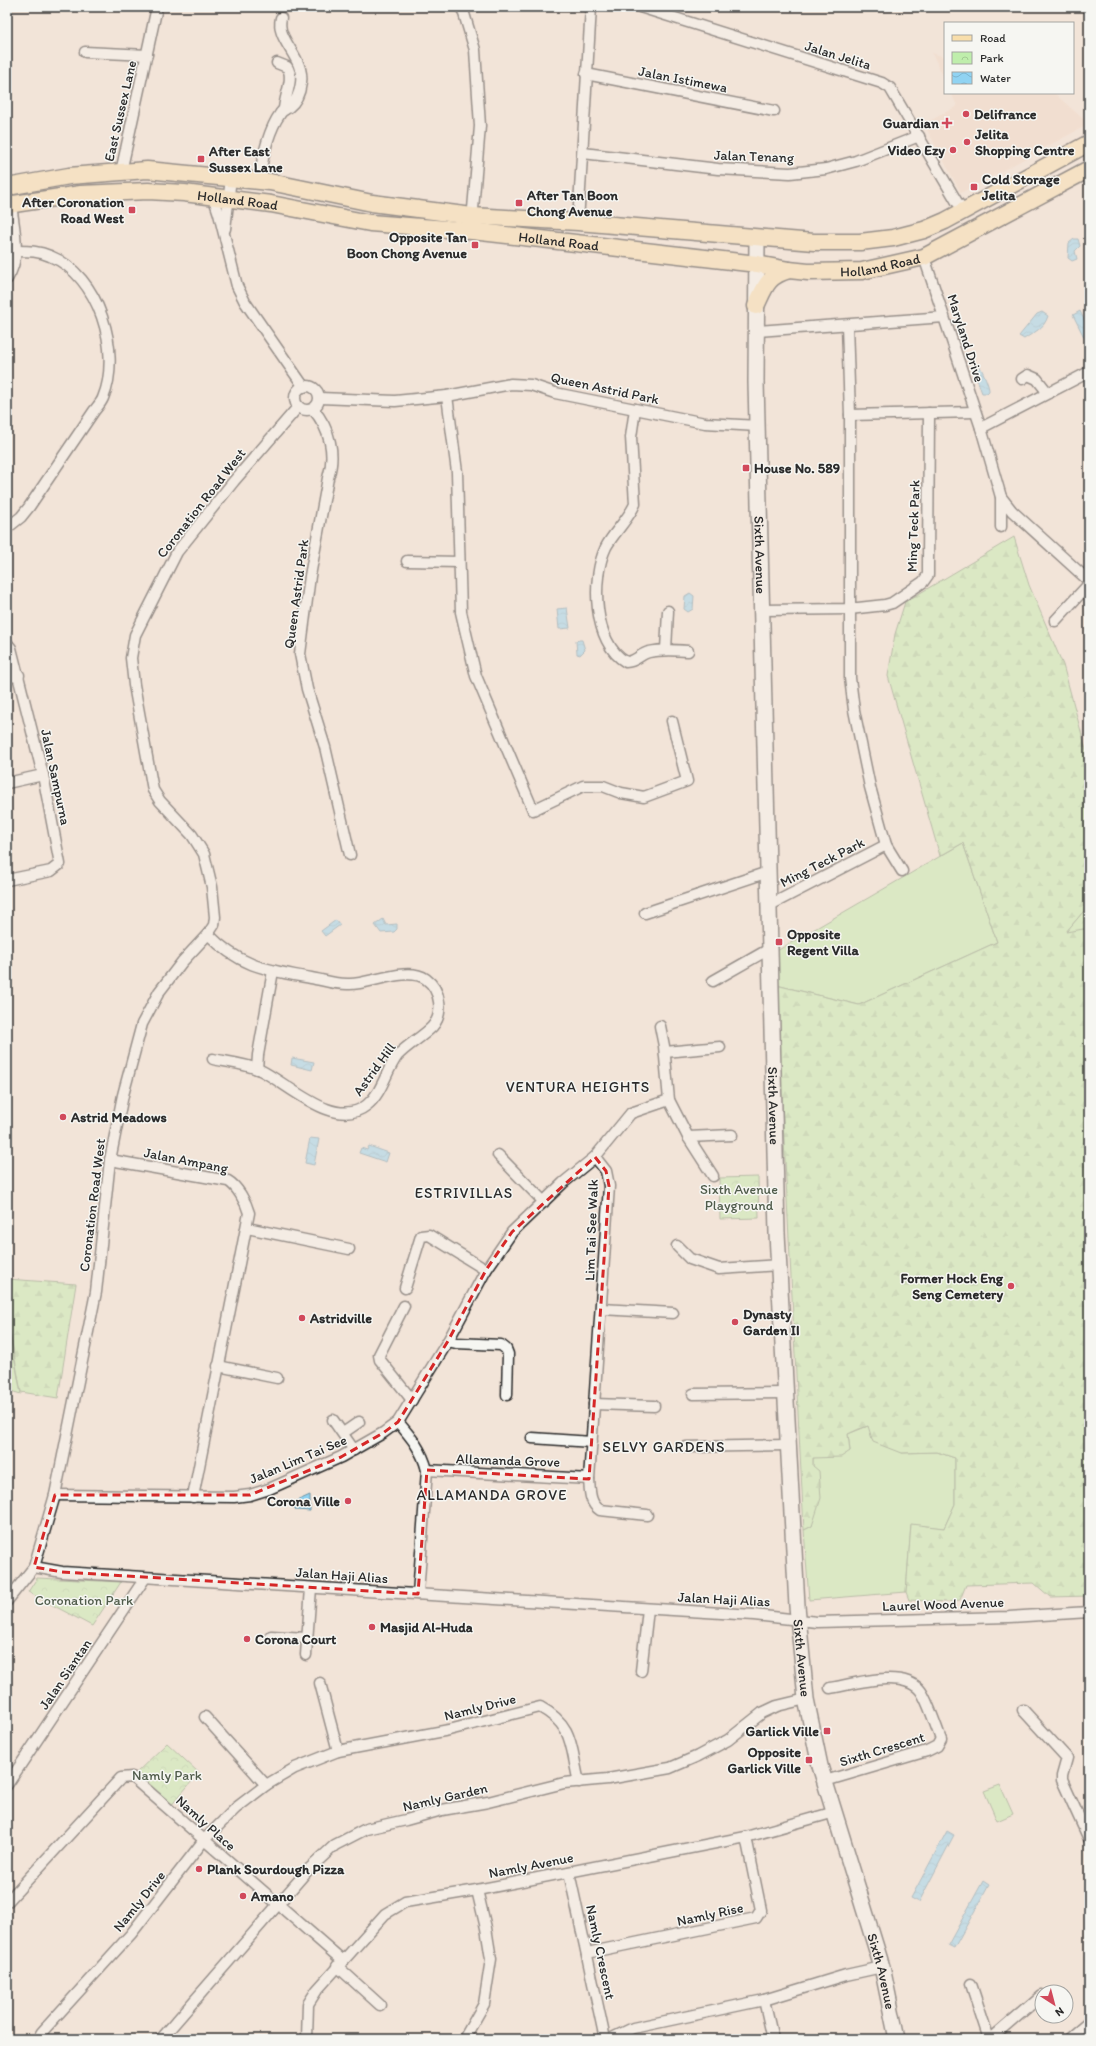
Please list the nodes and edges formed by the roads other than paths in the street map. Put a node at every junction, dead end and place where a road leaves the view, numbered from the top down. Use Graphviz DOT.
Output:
graph roads {
  1 [pos="157,7"];
  2 [pos="462,7"];
  3 [pos="591,7"];
  4 [pos="640,7"];
  5 [pos="281,18"];
  6 [pos="85,52"];
  7 [pos="147,55"];
  8 [pos="277,63"];
  9 [pos="586,74"];
  10 [pos="284,110"];
  11 [pos="774,111"];
  12 [pos="919,136"];
  13 [pos="1089,143"];
  14 [pos="583,153"];
  15 [pos="1089,169"];
  16 [pos="121,172"];
  17 [pos="231,178"];
  18 [pos="258,181"];
  19 [pos="7,187"];
  20 [pos="213,196"];
  21 [pos="230,197"];
  22 [pos="9,205"];
  23 [pos="964,211"];
  24 [pos="1008,213"];
  25 [pos="578,222"];
  26 [pos="472,224"];
  27 [pos="225,235"];
  28 [pos="758,239"];
  29 [pos="17,251"];
  30 [pos="924,257"];
  31 [pos="757,264"];
  32 [pos="789,270"];
  33 [pos="7,278"];
  34 [pos="756,306"];
  35 [pos="944,317"];
  36 [pos="847,325"];
  37 [pos="758,331"];
  38 [pos="1089,372"];
  39 [pos="1022,379"];
  40 [pos="304,387"];
  41 [pos="1048,393"];
  42 [pos="447,396"];
  43 [pos="320,398"];
  44 [pos="298,407"];
  45 [pos="313,409"];
  46 [pos="635,409"];
  47 [pos="975,412"];
  48 [pos="929,413"];
  49 [pos="850,415"];
  50 [pos="758,426"];
  51 [pos="981,428"];
  52 [pos="1001,497"];
  53 [pos="1001,527"];
  54 [pos="7,528"];
  55 [pos="407,561"];
  56 [pos="459,562"];
  57 [pos="1089,583"];
  58 [pos="849,609"];
  59 [pos="763,610"];
  60 [pos="668,611"];
  61 [pos="1055,622"];
  62 [pos="7,643"];
  63 [pos="666,650"];
  64 [pos="688,650"];
  65 [pos="19,675"];
  66 [pos="7,678"];
  67 [pos="672,721"];
  68 [pos="43,775"];
  69 [pos="7,783"];
  70 [pos="886,845"];
  71 [pos="350,855"];
  72 [pos="902,871"];
  73 [pos="768,872"];
  74 [pos="7,880"];
  75 [pos="770,905"];
  76 [pos="645,913"];
  77 [pos="208,934"];
  78 [pos="772,948"];
  79 [pos="273,971"];
  80 [pos="713,981"];
  81 [pos="660,1026"];
  82 [pos="720,1047"];
  83 [pos="665,1052"];
  84 [pos="213,1059"];
  85 [pos="258,1069"];
  86 [pos="668,1100"];
  87 [pos="732,1135"];
  88 [pos="688,1137"];
  89 [pos="498,1155"];
  90 [pos="595,1157"];
  91 [pos="110,1160"];
  92 [pos="714,1176"];
  93 [pos="544,1202"];
  94 [pos="247,1228"];
  95 [pos="676,1246"];
  96 [pos="349,1249"];
  97 [pos="779,1265"];
  98 [pos="486,1270"];
  99 [pos="405,1288"];
  100 [pos="404,1306"];
  101 [pos="601,1309"];
  102 [pos="673,1313"];
  103 [pos="448,1341"];
  104 [pos="218,1366"];
  105 [pos="277,1378"];
  106 [pos="786,1393"];
  107 [pos="693,1394"];
  108 [pos="507,1395"];
  109 [pos="412,1400"];
  110 [pos="594,1404"];
  111 [pos="654,1406"];
  112 [pos="333,1420"];
  113 [pos="359,1422"];
  114 [pos="398,1422"];
  115 [pos="342,1433"];
  116 [pos="532,1438"];
  117 [pos="592,1442"];
  118 [pos="789,1445"];
  119 [pos="686,1447"];
  120 [pos="354,1450"];
  121 [pos="426,1470"];
  122 [pos="589,1479"];
  123 [pos="55,1495"];
  124 [pos="193,1497"];
  125 [pos="647,1515"];
  126 [pos="34,1567"];
  127 [pos="145,1578"];
  128 [pos="311,1588"];
  129 [pos="10,1590"];
  130 [pos="418,1594"];
  131 [pos="7,1601"];
  132 [pos="648,1609"];
  133 [pos="1089,1612"];
  134 [pos="798,1620"];
  135 [pos="271,1636"];
  136 [pos="307,1638"];
  137 [pos="306,1655"];
  138 [pos="641,1671"];
  139 [pos="320,1683"];
  140 [pos="830,1688"];
  141 [pos="806,1699"];
  142 [pos="1023,1710"];
  143 [pos="205,1717"];
  144 [pos="338,1751"];
  145 [pos="825,1781"];
  146 [pos="579,1782"];
  147 [pos="7,1785"];
  148 [pos="266,1785"];
  149 [pos="834,1812"];
  150 [pos="746,1837"];
  151 [pos="1089,1839"];
  152 [pos="204,1840"];
  153 [pos="569,1872"];
  154 [pos="477,1890"];
  155 [pos="7,1902"];
  156 [pos="279,1904"];
  157 [pos="587,1953"];
  158 [pos="340,1963"];
  159 [pos="882,1967"];
  160 [pos="971,1984"];
  161 [pos="764,2000"];
  162 [pos="1034,2002"];
  163 [pos="380,2005"];
  164 [pos="1089,2022"];
  165 [pos="38,2039"];
  166 [pos="161,2039"];
  167 [pos="306,2039"];
  168 [pos="464,2039"];
  169 [pos="604,2039"];
  170 [pos="610,2039"];
  171 [pos="773,2039"];
  172 [pos="897,2039"];
  173 [pos="990,2039"];
  174 [pos="1069,2039"];
  1 -- 7 [label="street, East Sussex Lane"];
  2 -- 26 [label="street"];
  3 -- 9 [label="street"];
  4 -- 12 [label="street, Jalan Jelita"];
  5 -- 10 [label="street"];
  6 -- 7 [label="street, East Sussex Lane"];
  7 -- 16 [label="street, East Sussex Lane"];
  8 -- 10 [label="street"];
  9 -- 11 [label="street, Jalan Istimewa"];
  9 -- 14 [label="street"];
  10 -- 18 [label="street"];
  12 -- 14 [label="street, Jalan Tenang"];
  12 -- 23 [label="street, Jalan Jelita"];
  13 -- 23 [label="main road, Holland Road"];
  14 -- 25 [label="street"];
  15 -- 24 [label="main road, Holland Road"];
  16 -- 17 [label="main road, Holland Road"];
  16 -- 19 [label="main road, Holland Road"];
  17 -- 18 [label="main road, Holland Road"];
  17 -- 21 [label="street"];
  18 -- 26 [label="main road, Holland Road"];
  20 -- 21 [label="main road, Holland Road"];
  20 -- 22 [label="main road, Holland Road"];
  20 -- 27 [label="street"];
  21 -- 26 [label="main road, Holland Road"];
  21 -- 27 [label="street"];
  22 -- 29 [label="street"];
  23 -- 24 [label="main road"];
  23 -- 28 [label="main road, Holland Road"];
  24 -- 30 [label="main road, Holland Road"];
  25 -- 26 [label="main road, Holland Road"];
  25 -- 28 [label="main road, Holland Road"];
  26 -- 31 [label="main road, Holland Road"];
  27 -- 40 [label="street"];
  28 -- 31 [label="main road, Sixth Avenue"];
  29 -- 33 [label="street"];
  29 -- 54 [label="street"];
  30 -- 32 [label="main road, Holland Road"];
  30 -- 35 [label="street, Maryland Drive"];
  31 -- 32 [label="main road, Holland Road"];
  31 -- 34 [label="main road, Sixth Avenue"];
  32 -- 34 [label="main road"];
  34 -- 37 [label="main road, Sixth Avenue"];
  35 -- 36 [label="street"];
  35 -- 47 [label="street, Maryland Drive"];
  36 -- 37 [label="street"];
  36 -- 49 [label="street, Ming Teck Park"];
  37 -- 50 [label="main road, Sixth Avenue"];
  38 -- 41 [label="street"];
  39 -- 41 [label="street"];
  40 -- 43 [label="street"];
  40 -- 44 [label="street"];
  41 -- 51 [label="street"];
  42 -- 43 [label="street, Queen Astrid Park"];
  42 -- 46 [label="street, Queen Astrid Park"];
  42 -- 56 [label="street"];
  43 -- 45 [label="street"];
  44 -- 45 [label="street"];
  44 -- 77 [label="street, Coronation Road West"];
  45 -- 71 [label="street, Queen Astrid Park"];
  46 -- 50 [label="street, Queen Astrid Park"];
  46 -- 63 [label="street"];
  47 -- 48 [label="street"];
  47 -- 51 [label="street, Maryland Drive"];
  48 -- 49 [label="street"];
  48 -- 58 [label="street, Ming Teck Park"];
  49 -- 58 [label="street, Ming Teck Park"];
  50 -- 59 [label="main road, Sixth Avenue"];
  51 -- 52 [label="street, Maryland Drive"];
  52 -- 53 [label="street, Maryland Drive"];
  52 -- 57 [label="street"];
  55 -- 56 [label="street"];
  56 -- 67 [label="street"];
  57 -- 61 [label="street"];
  58 -- 59 [label="street, Ming Teck Park"];
  58 -- 70 [label="street, Ming Teck Park"];
  59 -- 73 [label="main road, Sixth Avenue"];
  60 -- 63 [label="street"];
  62 -- 65 [label="street, Jalan Sampurna"];
  63 -- 64 [label="street"];
  65 -- 66 [label="street"];
  65 -- 68 [label="street, Jalan Sampurna"];
  68 -- 69 [label="street"];
  68 -- 74 [label="street, Jalan Sampurna"];
  70 -- 72 [label="street, Ming Teck Park"];
  70 -- 75 [label="street, Ming Teck Park"];
  73 -- 75 [label="main road, Sixth Avenue"];
  73 -- 76 [label="street"];
  75 -- 78 [label="main road, Sixth Avenue"];
  77 -- 79 [label="street, Astrid Hill"];
  77 -- 91 [label="street, Coronation Road West"];
  78 -- 80 [label="street"];
  78 -- 97 [label="main road, Sixth Avenue"];
  79 -- 85 [label="street"];
  79 -- 85 [label="street, Astrid Hill"];
  81 -- 83 [label="street"];
  82 -- 83 [label="street"];
  83 -- 86 [label="street"];
  84 -- 85 [label="street, Astrid Hill"];
  86 -- 88 [label="street"];
  86 -- 90 [label="street, Jalan Lim Tai See"];
  87 -- 88 [label="street"];
  88 -- 92 [label="street"];
  89 -- 93 [label="street"];
  90 -- 93 [label="street, Jalan Lim Tai See"];
  90 -- 101 [label="street, Lim Tai See Walk"];
  91 -- 94 [label="street, Jalan Ampang"];
  91 -- 123 [label="street, Coronation Road West"];
  93 -- 98 [label="street, Jalan Lim Tai See"];
  94 -- 96 [label="street"];
  94 -- 104 [label="street, Jalan Ampang"];
  95 -- 97 [label="street"];
  97 -- 106 [label="main road, Sixth Avenue"];
  98 -- 99 [label="street"];
  98 -- 103 [label="street, Jalan Lim Tai See"];
  100 -- 109 [label="street"];
  101 -- 102 [label="street"];
  101 -- 110 [label="street, Lim Tai See Walk"];
  103 -- 108 [label="street"];
  103 -- 109 [label="street, Jalan Lim Tai See"];
  104 -- 105 [label="street"];
  104 -- 124 [label="street, Jalan Ampang"];
  106 -- 107 [label="street"];
  106 -- 118 [label="main road, Sixth Avenue"];
  109 -- 114 [label="street, Jalan Lim Tai See"];
  110 -- 111 [label="street"];
  110 -- 117 [label="street, Lim Tai See Walk"];
  112 -- 115 [label="street"];
  113 -- 115 [label="street"];
  114 -- 120 [label="street, Jalan Lim Tai See"];
  114 -- 121 [label="street"];
  115 -- 120 [label="street"];
  116 -- 117 [label="street"];
  117 -- 122 [label="street, Lim Tai See Walk"];
  118 -- 119 [label="street"];
  118 -- 134 [label="main road, Sixth Avenue"];
  120 -- 124 [label="street, Jalan Lim Tai See"];
  121 -- 122 [label="street, Allamanda Grove"];
  121 -- 130 [label="street"];
  122 -- 125 [label="street, Lim Tai See Walk"];
  123 -- 124 [label="street, Jalan Lim Tai See"];
  123 -- 126 [label="street, Coronation Road West"];
  126 -- 127 [label="street, Jalan Haji Alias"];
  126 -- 129 [label="street, Coronation Road West"];
  127 -- 128 [label="street, Jalan Haji Alias"];
  127 -- 147 [label="street, Jalan Siantan"];
  128 -- 130 [label="street, Jalan Haji Alias"];
  128 -- 136 [label="street"];
  129 -- 131 [label="street, Coronation Road West"];
  130 -- 132 [label="street, Jalan Haji Alias"];
  132 -- 134 [label="street, Jalan Haji Alias"];
  132 -- 138 [label="street"];
  133 -- 134 [label="street, Laurel Wood Avenue"];
  134 -- 141 [label="main road, Sixth Avenue"];
  135 -- 136 [label="street"];
  136 -- 137 [label="street"];
  139 -- 144 [label="street"];
  140 -- 145 [label="street, Sixth Crescent"];
  141 -- 145 [label="main road, Sixth Avenue"];
  141 -- 146 [label="street, Namly Garden"];
  142 -- 151 [label="street"];
  143 -- 148 [label="street"];
  144 -- 146 [label="street, Namly Drive"];
  144 -- 148 [label="street, Namly Drive"];
  145 -- 149 [label="main road, Sixth Avenue"];
  146 -- 156 [label="street, Namly Garden"];
  148 -- 152 [label="street, Namly Drive"];
  149 -- 150 [label="street, Namly Avenue"];
  149 -- 159 [label="main road, Sixth Avenue"];
  150 -- 153 [label="street, Namly Avenue"];
  150 -- 157 [label="street, Namly Rise"];
  152 -- 155 [label="street, Namly Place"];
  152 -- 156 [label="street, Namly Place"];
  152 -- 165 [label="street, Namly Drive"];
  153 -- 154 [label="street, Namly Avenue"];
  153 -- 157 [label="street, Namly Crescent"];
  154 -- 158 [label="street, Namly Avenue"];
  154 -- 168 [label="street"];
  156 -- 158 [label="street, Namly Place"];
  156 -- 166 [label="street, Namly Garden"];
  157 -- 169 [label="street, Namly Crescent"];
  158 -- 163 [label="street, Namly Place"];
  158 -- 167 [label="street, Namly Avenue"];
  159 -- 161 [label="street"];
  159 -- 172 [label="main road, Sixth Avenue"];
  160 -- 173 [label="street"];
  161 -- 170 [label="street"];
  161 -- 171 [label="street"];
  162 -- 173 [label="street"];
  164 -- 174 [label="street"];
}
